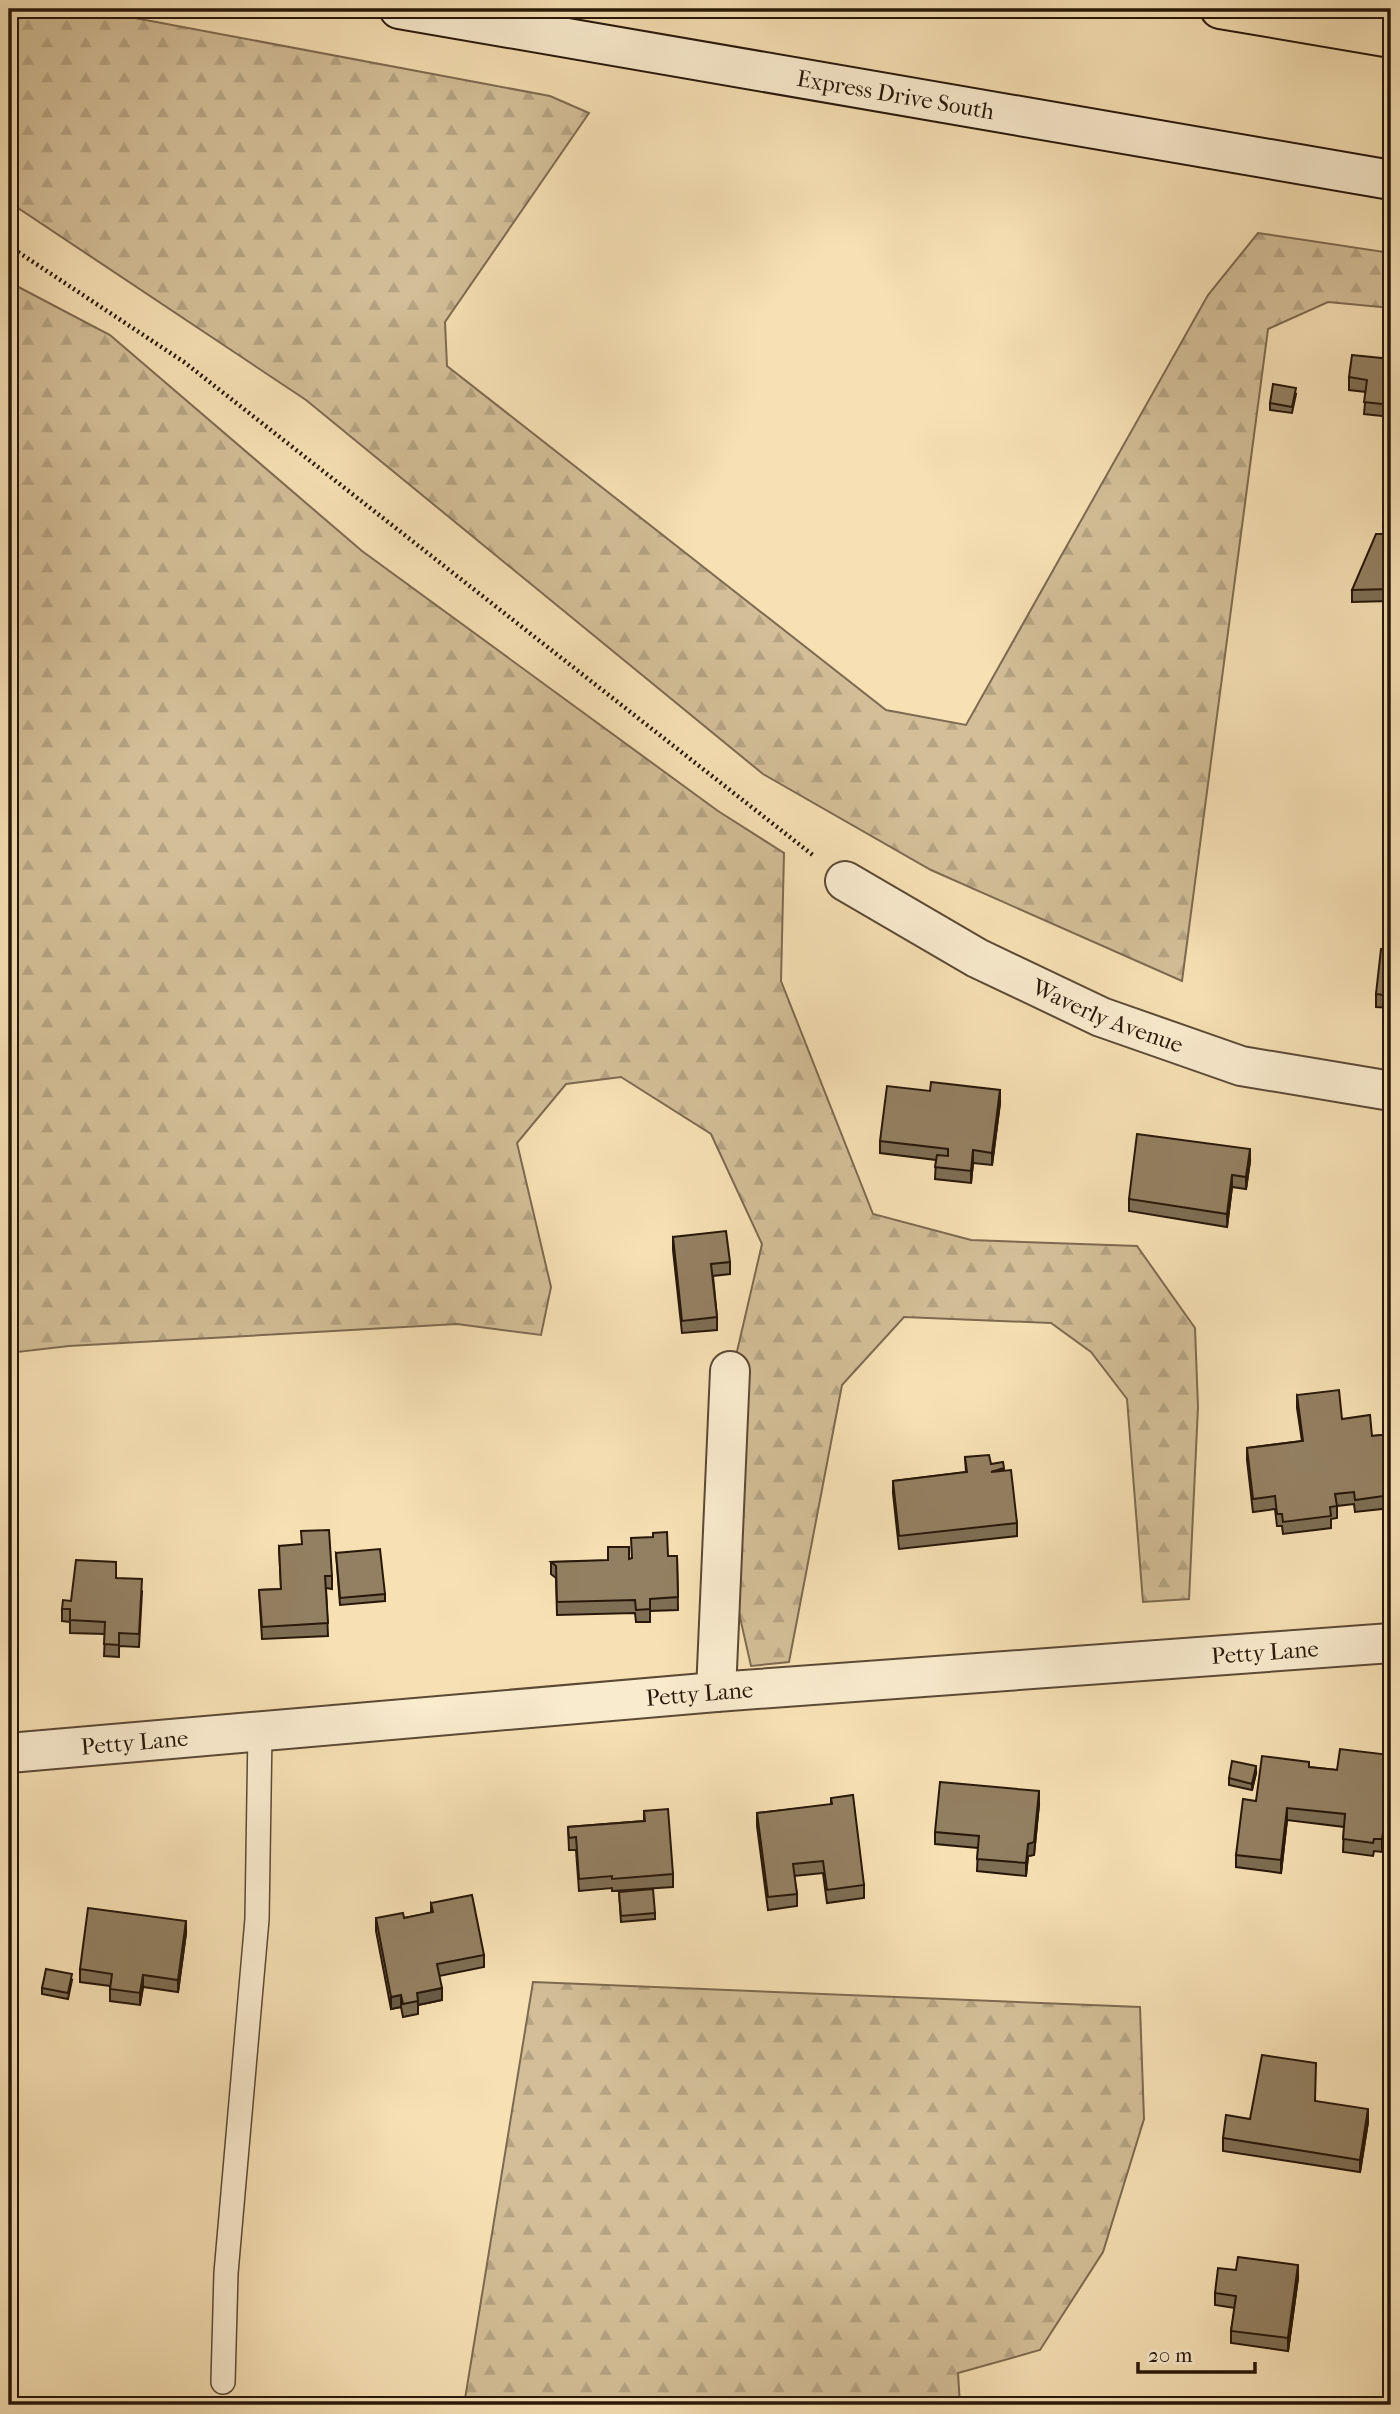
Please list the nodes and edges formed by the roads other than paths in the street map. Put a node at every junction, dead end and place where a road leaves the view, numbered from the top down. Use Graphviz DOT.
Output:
graph roads {
  1 [pos="399,9"];
  2 [pos="1220,9"];
  3 [pos="1391,38"];
  4 [pos="1391,180"];
  5 [pos="845,881"];
  6 [pos="1391,1091"];
  7 [pos="730,1371"];
  8 [pos="1391,1643"];
  9 [pos="716,1692"];
  10 [pos="260,1732"];
  11 [pos="9,1754"];
  12 [pos="223,2382"];
  1 -- 4 [label="street, Express Drive South"];
  2 -- 3 [label="highway"];
  5 -- 6 [label="street, Waverly Avenue"];
  7 -- 9 [label="street"];
  8 -- 9 [label="street, Petty Lane"];
  9 -- 10 [label="street, Petty Lane"];
  10 -- 11 [label="street, Petty Lane"];
  10 -- 12 [label="lane"];
}
